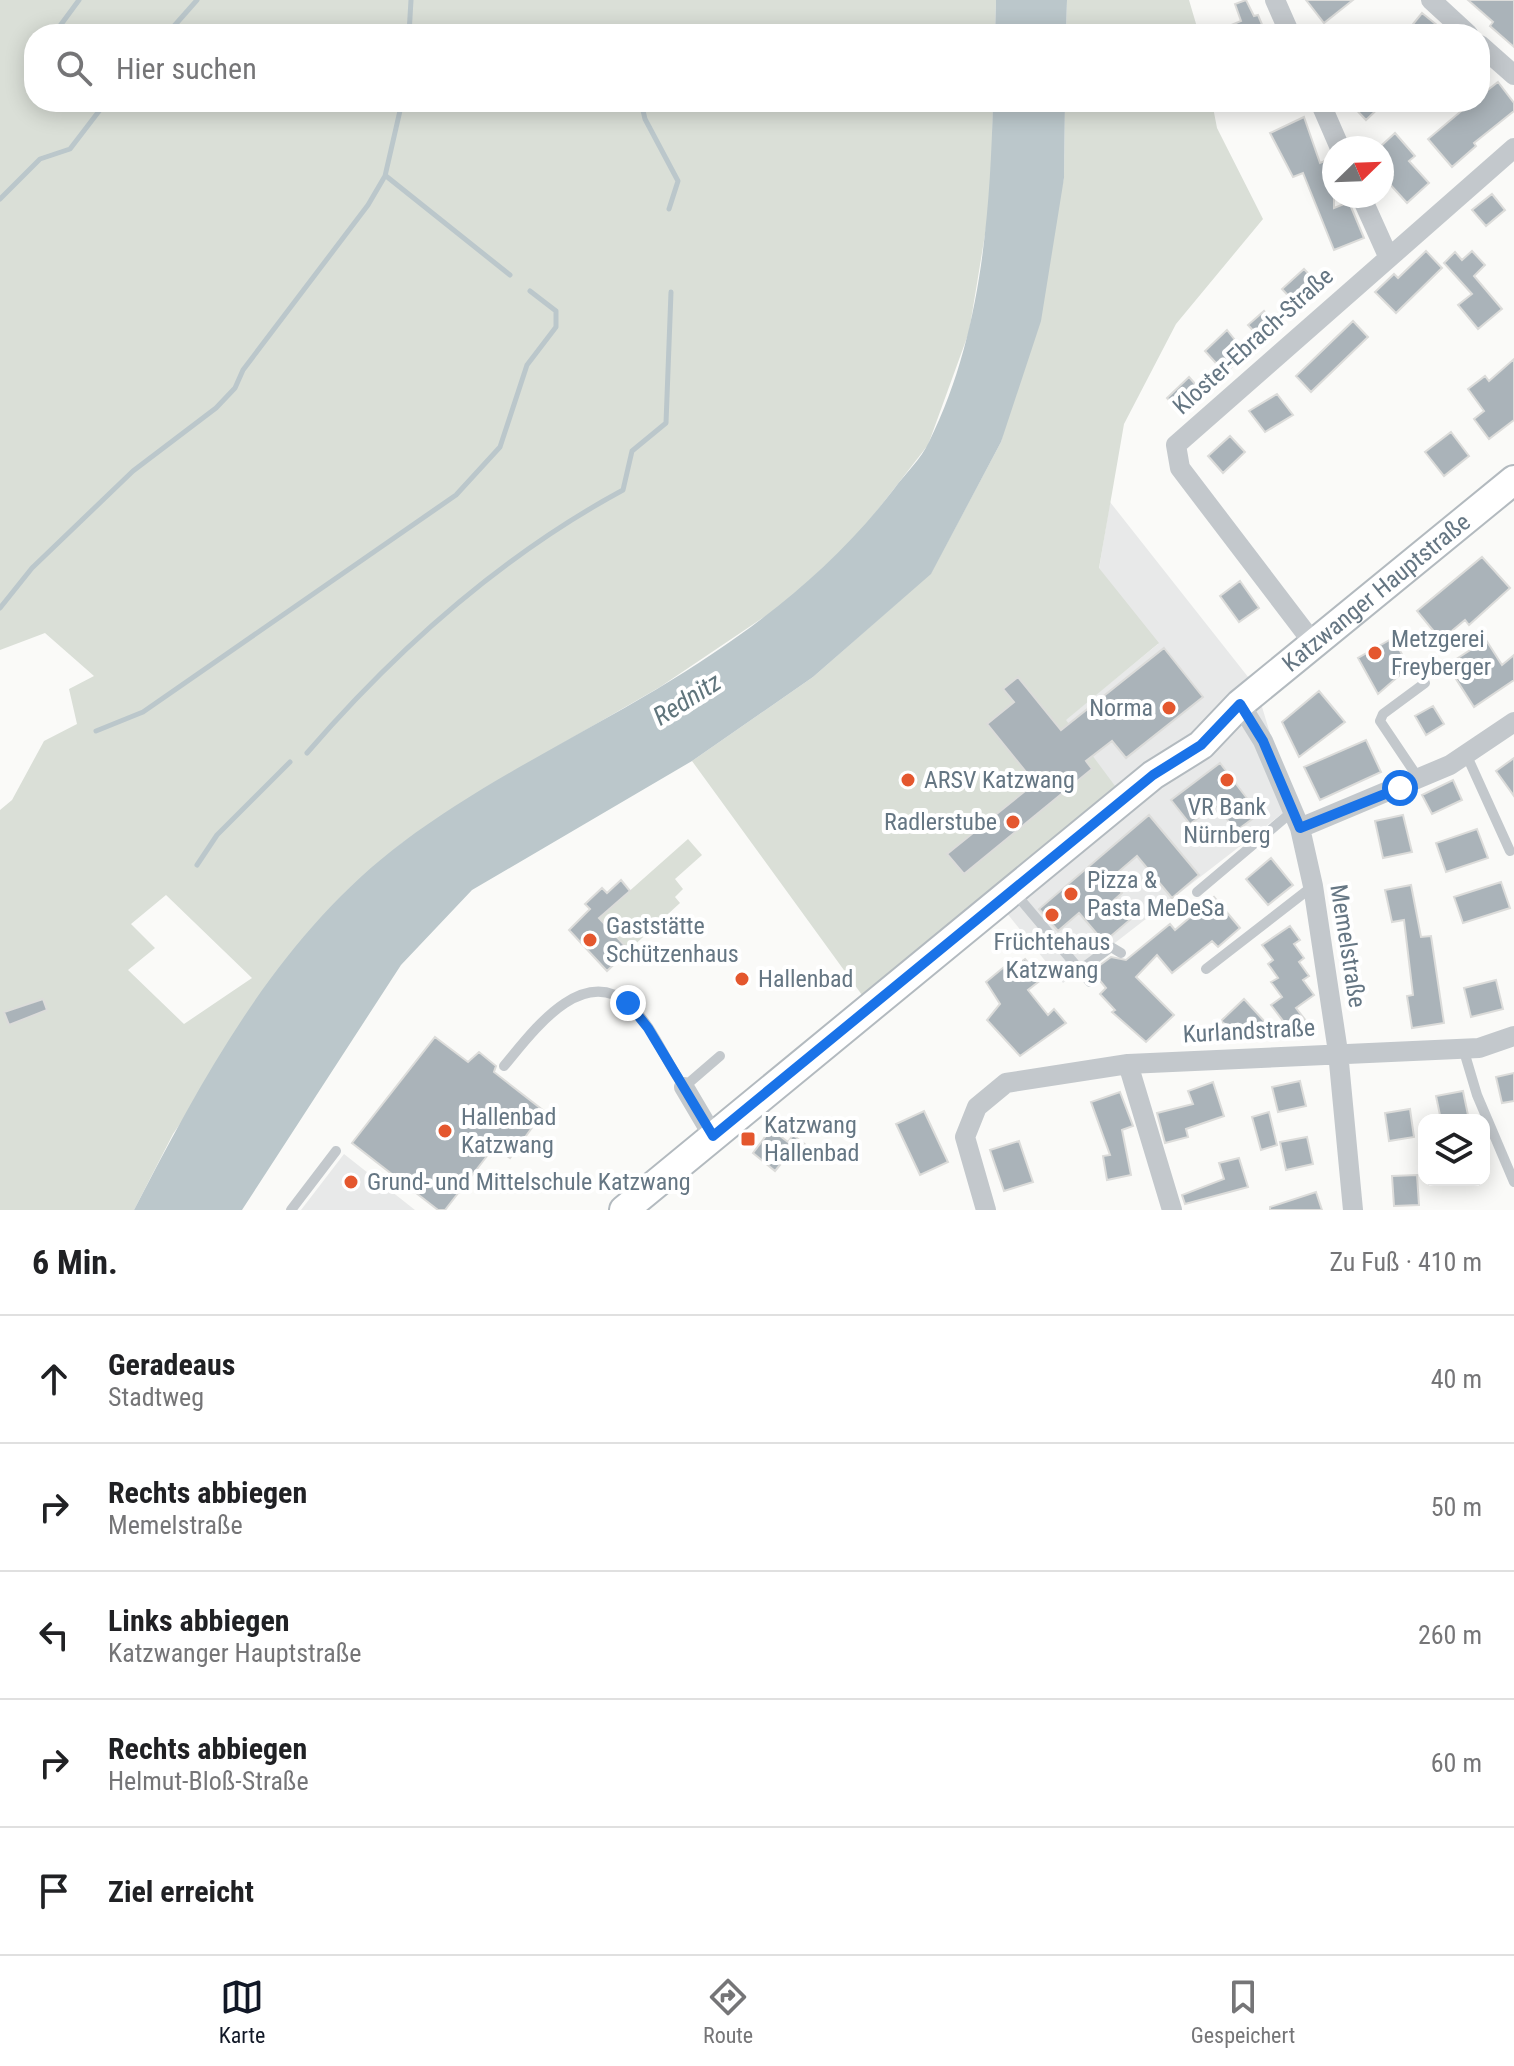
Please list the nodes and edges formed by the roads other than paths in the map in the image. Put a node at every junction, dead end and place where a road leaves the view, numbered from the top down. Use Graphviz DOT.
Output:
graph roads {
  1 [pos="1275,0"];
  2 [pos="1431,0"];
  3 [pos="1286,24"];
  4 [pos="1457,24"];
  5 [pos="1490,54"];
  6 [pos="1514,75"];
  7 [pos="1324,112"];
  8 [pos="1335,136"];
  9 [pos="1514,148"];
  10 [pos="1366,208"];
  11 [pos="1388,256"];
  12 [pos="1514,480"];
  13 [pos="1314,644"];
  14 [pos="1425,683"];
  15 [pos="1240,704"];
  16 [pos="1514,722"];
  17 [pos="1466,754"];
  18 [pos="1419,779"];
  19 [pos="1297,820"];
  20 [pos="1510,851"];
  21 [pos="1313,886"];
  22 [pos="1013,890"];
  23 [pos="1197,892"];
  24 [pos="1121,953"];
  25 [pos="1206,969"];
  26 [pos="1080,970"];
  27 [pos="1090,982"];
  28 [pos="1514,1036"];
  29 [pos="1463,1048"];
  30 [pos="1338,1052"];
  31 [pos="720,1056"];
  32 [pos="1128,1064"];
  33 [pos="504,1066"];
  34 [pos="684,1087"];
  35 [pos="713,1136"];
  36 [pos="336,1151"];
  37 [pos="1514,1182"];
  38 [pos="291,1210"];
  39 [pos="624,1210"];
  40 [pos="986,1210"];
  41 [pos="1172,1210"];
  42 [pos="1353,1210"];
  1 -- 3 [label="street"];
  2 -- 4 [label="street"];
  5 -- 6 [label="street"];
  7 -- 8 [label="street"];
  9 -- 11 [label="street, Kloster-Ebrach-Straße"];
  10 -- 11 [label="street"];
  11 -- 13 [label="street, Kloster-Ebrach-Straße"];
  12 -- 13 [label="main road, Katzwanger Hauptstraße"];
  13 -- 15 [label="main road, Katzwanger Hauptstraße"];
  14 -- 18 [label="lane"];
  15 -- 19 [label="street, Memelstraße"];
  15 -- 22 [label="main road, Katzwanger Hauptstraße"];
  16 -- 17 [label="street"];
  17 -- 18 [label="street"];
  17 -- 20 [label="lane"];
  18 -- 19 [label="street"];
  19 -- 21 [label="street, Memelstraße"];
  19 -- 23 [label="lane"];
  21 -- 25 [label="lane"];
  21 -- 30 [label="street, Memelstraße"];
  22 -- 26 [label="lane"];
  22 -- 35 [label="main road, Katzwanger Hauptstraße"];
  24 -- 26 [label="lane"];
  26 -- 27 [label="lane"];
  28 -- 29 [label="street, Kurlandstraße"];
  29 -- 30 [label="street, Kurlandstraße"];
  29 -- 37 [label="lane"];
  30 -- 32 [label="street, Kurlandstraße"];
  30 -- 42 [label="street, Memelstraße"];
  31 -- 34 [label="lane"];
  32 -- 40 [label="street, Kurlandstraße"];
  32 -- 41 [label="street"];
  33 -- 34 [label="lane"];
  34 -- 35 [label="street"];
  35 -- 39 [label="main road, Katzwanger Hauptstraße"];
  36 -- 38 [label="lane"];
}
